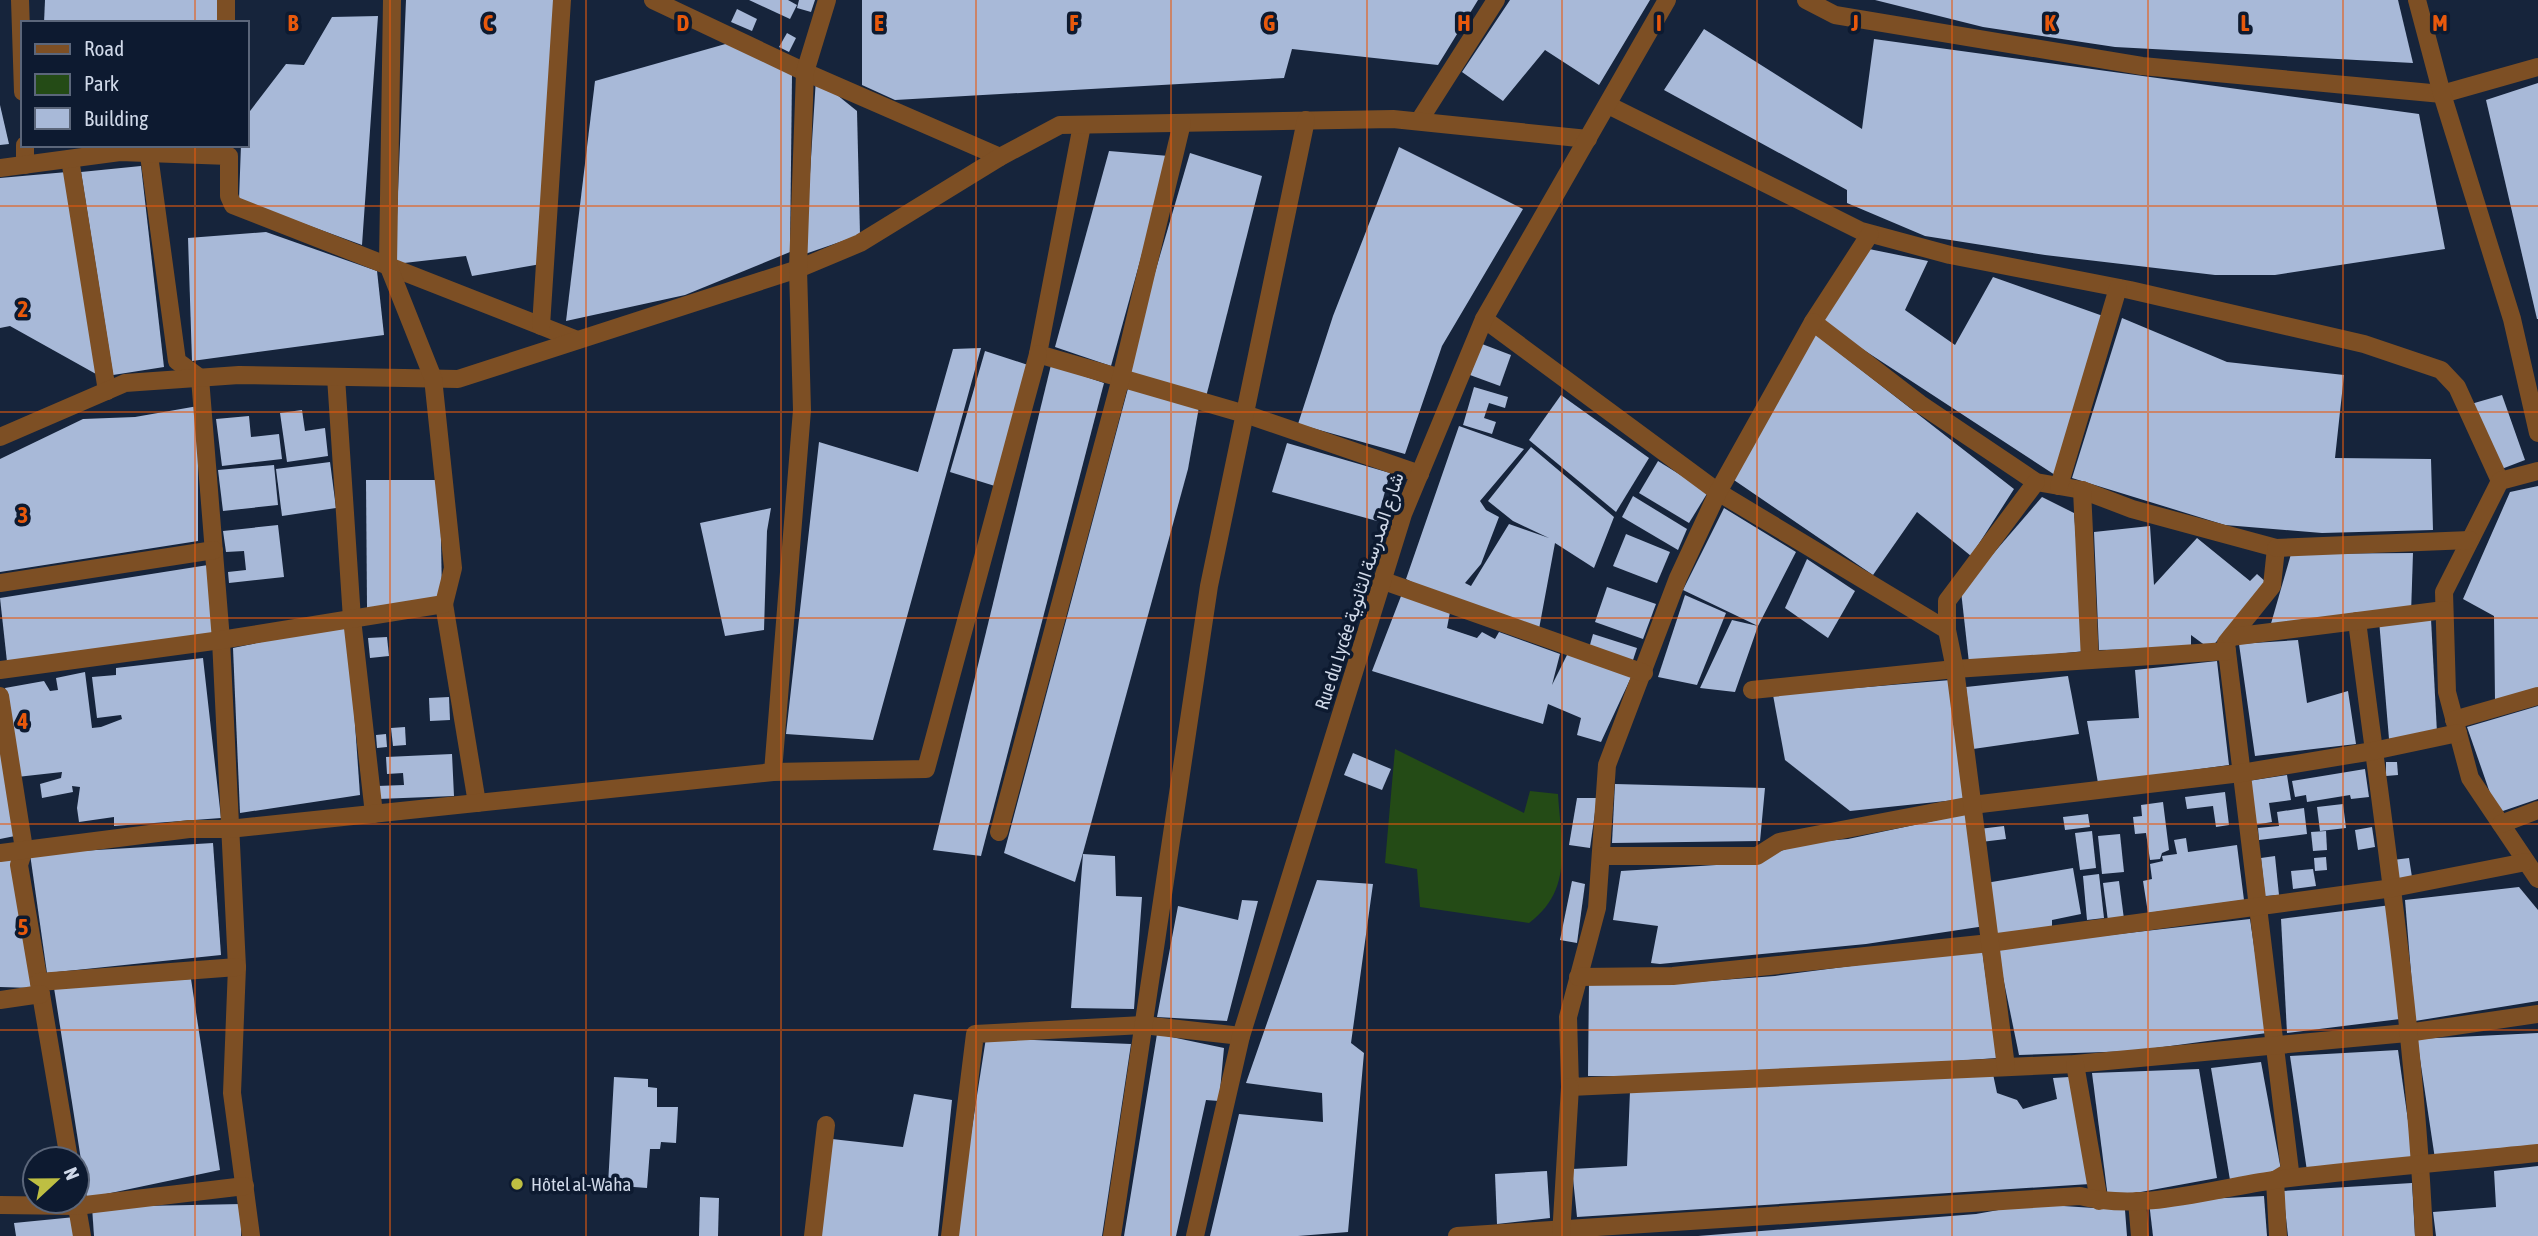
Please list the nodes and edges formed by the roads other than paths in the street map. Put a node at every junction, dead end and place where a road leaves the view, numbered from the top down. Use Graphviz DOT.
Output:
graph roads {
  1 [pos="20,0"];
  2 [pos="226,0"];
  3 [pos="392,0"];
  4 [pos="562,0"];
  5 [pos="653,0"];
  6 [pos="827,0"];
  7 [pos="1496,0"];
  8 [pos="1667,0"];
  9 [pos="1806,0"];
  10 [pos="2417,0"];
  11 [pos="226,21"];
  12 [pos="21,31"];
  13 [pos="2538,67"];
  14 [pos="805,72"];
  15 [pos="2442,94"];
  16 [pos="1608,105"];
  17 [pos="1306,120"];
  18 [pos="1419,121"];
  19 [pos="1182,123"];
  20 [pos="1082,125"];
  21 [pos="1588,139"];
  22 [pos="24,147"];
  23 [pos="229,150"];
  24 [pos="149,155"];
  25 [pos="1000,157"];
  26 [pos="70,159"];
  27 [pos="25,165"];
  28 [pos="0,168"];
  29 [pos="1870,234"];
  30 [pos="388,265"];
  31 [pos="798,269"];
  32 [pos="2118,288"];
  33 [pos="1484,319"];
  34 [pos="1813,322"];
  35 [pos="541,326"];
  36 [pos="577,340"];
  37 [pos="1038,354"];
  38 [pos="336,377"];
  39 [pos="200,378"];
  40 [pos="1121,378"];
  41 [pos="433,379"];
  42 [pos="107,391"];
  43 [pos="1245,414"];
  44 [pos="2538,433"];
  45 [pos="0,437"];
  46 [pos="2538,471"];
  47 [pos="1419,474"];
  48 [pos="2500,481"];
  49 [pos="2036,482"];
  50 [pos="2059,486"];
  51 [pos="2082,490"];
  52 [pos="1718,492"];
  53 [pos="2470,540"];
  54 [pos="2276,548"];
  55 [pos="214,550"];
  56 [pos="1381,580"];
  57 [pos="0,583"];
  58 [pos="444,604"];
  59 [pos="2444,610"];
  60 [pos="352,619"];
  61 [pos="2357,621"];
  62 [pos="1947,630"];
  63 [pos="221,640"];
  64 [pos="2229,644"];
  65 [pos="2090,660"];
  66 [pos="1955,669"];
  67 [pos="0,670"];
  68 [pos="1644,673"];
  69 [pos="1752,690"];
  70 [pos="0,696"];
  71 [pos="2538,696"];
  72 [pos="2456,726"];
  73 [pos="2373,751"];
  74 [pos="773,772"];
  75 [pos="2241,773"];
  76 [pos="477,803"];
  77 [pos="1972,805"];
  78 [pos="2538,810"];
  79 [pos="374,814"];
  80 [pos="2501,824"];
  81 [pos="229,829"];
  82 [pos="999,832"];
  83 [pos="24,849"];
  84 [pos="0,853"];
  85 [pos="1602,856"];
  86 [pos="2526,862"];
  87 [pos="2538,879"];
  88 [pos="2393,888"];
  89 [pos="2255,906"];
  90 [pos="1990,943"];
  91 [pos="237,967"];
  92 [pos="1578,977"];
  93 [pos="40,988"];
  94 [pos="0,1000"];
  95 [pos="2538,1014"];
  96 [pos="1143,1025"];
  97 [pos="2407,1033"];
  98 [pos="1241,1036"];
  99 [pos="2274,1046"];
  100 [pos="2076,1064"];
  101 [pos="2006,1067"];
  102 [pos="1570,1087"];
  103 [pos="826,1125"];
  104 [pos="67,1145"];
  105 [pos="2538,1153"];
  106 [pos="2421,1165"];
  107 [pos="2276,1180"];
  108 [pos="245,1186"];
  109 [pos="2099,1201"];
  110 [pos="2137,1201"];
  111 [pos="91,1202"];
  112 [pos="0,1205"];
  113 [pos="21,1205"];
  114 [pos="79,1215"];
  115 [pos="1561,1232"];
  116 [pos="82,1236"];
  117 [pos="251,1236"];
  118 [pos="813,1236"];
  119 [pos="950,1236"];
  120 [pos="1112,1236"];
  121 [pos="1195,1236"];
  122 [pos="1457,1236"];
  123 [pos="2140,1236"];
  124 [pos="2278,1236"];
  125 [pos="2424,1236"];
  1 -- 12 [label="street"];
  2 -- 11 [label="street"];
  3 -- 30 [label="street"];
  4 -- 35 [label="street"];
  5 -- 14 [label="street"];
  6 -- 14 [label="street"];
  7 -- 18 [label="street"];
  8 -- 16 [label="street, Rue du Lycée شارع المدرسة الثانوية"];
  9 -- 15 [label="street"];
  10 -- 15 [label="street"];
  13 -- 15 [label="street"];
  14 -- 25 [label="street"];
  14 -- 31 [label="street"];
  15 -- 44 [label="street"];
  16 -- 21 [label="street, Rue du Lycée شارع المدرسة الثانوية"];
  16 -- 29 [label="street"];
  17 -- 18 [label="street"];
  17 -- 19 [label="street"];
  17 -- 43 [label="street"];
  18 -- 21 [label="street"];
  19 -- 20 [label="street"];
  19 -- 40 [label="street"];
  20 -- 25 [label="street"];
  20 -- 37 [label="street"];
  21 -- 33 [label="street, Rue du Lycée شارع المدرسة الثانوية"];
  22 -- 27 [label="street"];
  23 -- 24 [label="street"];
  23 -- 30 [label="street"];
  24 -- 26 [label="street"];
  24 -- 39 [label="street"];
  25 -- 31 [label="street"];
  26 -- 27 [label="street"];
  26 -- 42 [label="street"];
  27 -- 28 [label="street"];
  29 -- 32 [label="street"];
  29 -- 34 [label="street"];
  30 -- 35 [label="street"];
  30 -- 41 [label="street"];
  31 -- 36 [label="street"];
  31 -- 74 [label="street"];
  32 -- 48 [label="street"];
  32 -- 50 [label="street"];
  33 -- 47 [label="street, Rue du Lycée شارع المدرسة الثانوية"];
  33 -- 52 [label="street"];
  34 -- 49 [label="street"];
  34 -- 52 [label="street"];
  35 -- 36 [label="street"];
  36 -- 41 [label="street"];
  37 -- 40 [label="street"];
  37 -- 74 [label="street"];
  38 -- 39 [label="street"];
  38 -- 41 [label="street"];
  38 -- 60 [label="street"];
  39 -- 42 [label="street"];
  39 -- 55 [label="street"];
  40 -- 43 [label="street"];
  40 -- 82 [label="street"];
  41 -- 58 [label="street"];
  42 -- 45 [label="street"];
  43 -- 47 [label="street"];
  43 -- 96 [label="street"];
  46 -- 48 [label="street"];
  47 -- 56 [label="street, Rue du Lycée شارع المدرسة الثانوية"];
  48 -- 53 [label="street"];
  49 -- 50 [label="street"];
  49 -- 62 [label="street"];
  50 -- 51 [label="street"];
  51 -- 54 [label="street"];
  51 -- 65 [label="street"];
  52 -- 62 [label="street"];
  52 -- 68 [label="street"];
  53 -- 54 [label="street"];
  53 -- 59 [label="street"];
  54 -- 64 [label="street"];
  55 -- 57 [label="street"];
  55 -- 63 [label="street"];
  56 -- 68 [label="street"];
  56 -- 98 [label="street, Rue du Lycée شارع المدرسة الثانوية"];
  58 -- 60 [label="street"];
  58 -- 76 [label="street"];
  59 -- 61 [label="street"];
  59 -- 72 [label="street"];
  60 -- 63 [label="street"];
  60 -- 79 [label="street"];
  61 -- 64 [label="street"];
  61 -- 73 [label="street"];
  62 -- 66 [label="street"];
  63 -- 67 [label="street"];
  63 -- 81 [label="street"];
  64 -- 65 [label="street"];
  64 -- 75 [label="street"];
  65 -- 66 [label="street"];
  66 -- 69 [label="street"];
  66 -- 77 [label="street"];
  68 -- 85 [label="street"];
  70 -- 83 [label="street"];
  71 -- 72 [label="street"];
  72 -- 73 [label="street"];
  72 -- 80 [label="street"];
  73 -- 75 [label="street"];
  73 -- 88 [label="street"];
  74 -- 76 [label="street"];
  75 -- 77 [label="street"];
  75 -- 89 [label="street"];
  76 -- 79 [label="street"];
  77 -- 85 [label="street"];
  77 -- 90 [label="street"];
  78 -- 80 [label="street"];
  79 -- 81 [label="street"];
  80 -- 86 [label="street"];
  81 -- 83 [label="street"];
  81 -- 91 [label="street"];
  83 -- 84 [label="street"];
  83 -- 93 [label="street"];
  85 -- 92 [label="street"];
  86 -- 87 [label="street"];
  86 -- 88 [label="street"];
  88 -- 89 [label="street"];
  88 -- 97 [label="street"];
  89 -- 90 [label="street"];
  89 -- 99 [label="street"];
  90 -- 92 [label="street"];
  90 -- 101 [label="street"];
  91 -- 93 [label="street"];
  91 -- 108 [label="street"];
  92 -- 102 [label="street"];
  93 -- 94 [label="street"];
  93 -- 104 [label="street"];
  95 -- 97 [label="street"];
  96 -- 98 [label="street"];
  96 -- 119 [label="street"];
  96 -- 120 [label="street"];
  97 -- 99 [label="street"];
  97 -- 106 [label="street"];
  98 -- 121 [label="street, Rue du Lycée شارع المدرسة الثانوية"];
  99 -- 100 [label="street"];
  99 -- 107 [label="street"];
  100 -- 101 [label="street"];
  100 -- 109 [label="street"];
  101 -- 102 [label="street"];
  102 -- 115 [label="street"];
  103 -- 118 [label="street"];
  105 -- 106 [label="street"];
  106 -- 107 [label="street"];
  106 -- 125 [label="street"];
  107 -- 110 [label="street"];
  107 -- 124 [label="street"];
  108 -- 111 [label="street"];
  108 -- 117 [label="street"];
  109 -- 110 [label="street"];
  109 -- 115 [label="street"];
  110 -- 123 [label="street"];
  112 -- 113 [label="street"];
  114 -- 116 [label="street"];
  115 -- 122 [label="street"];
}
